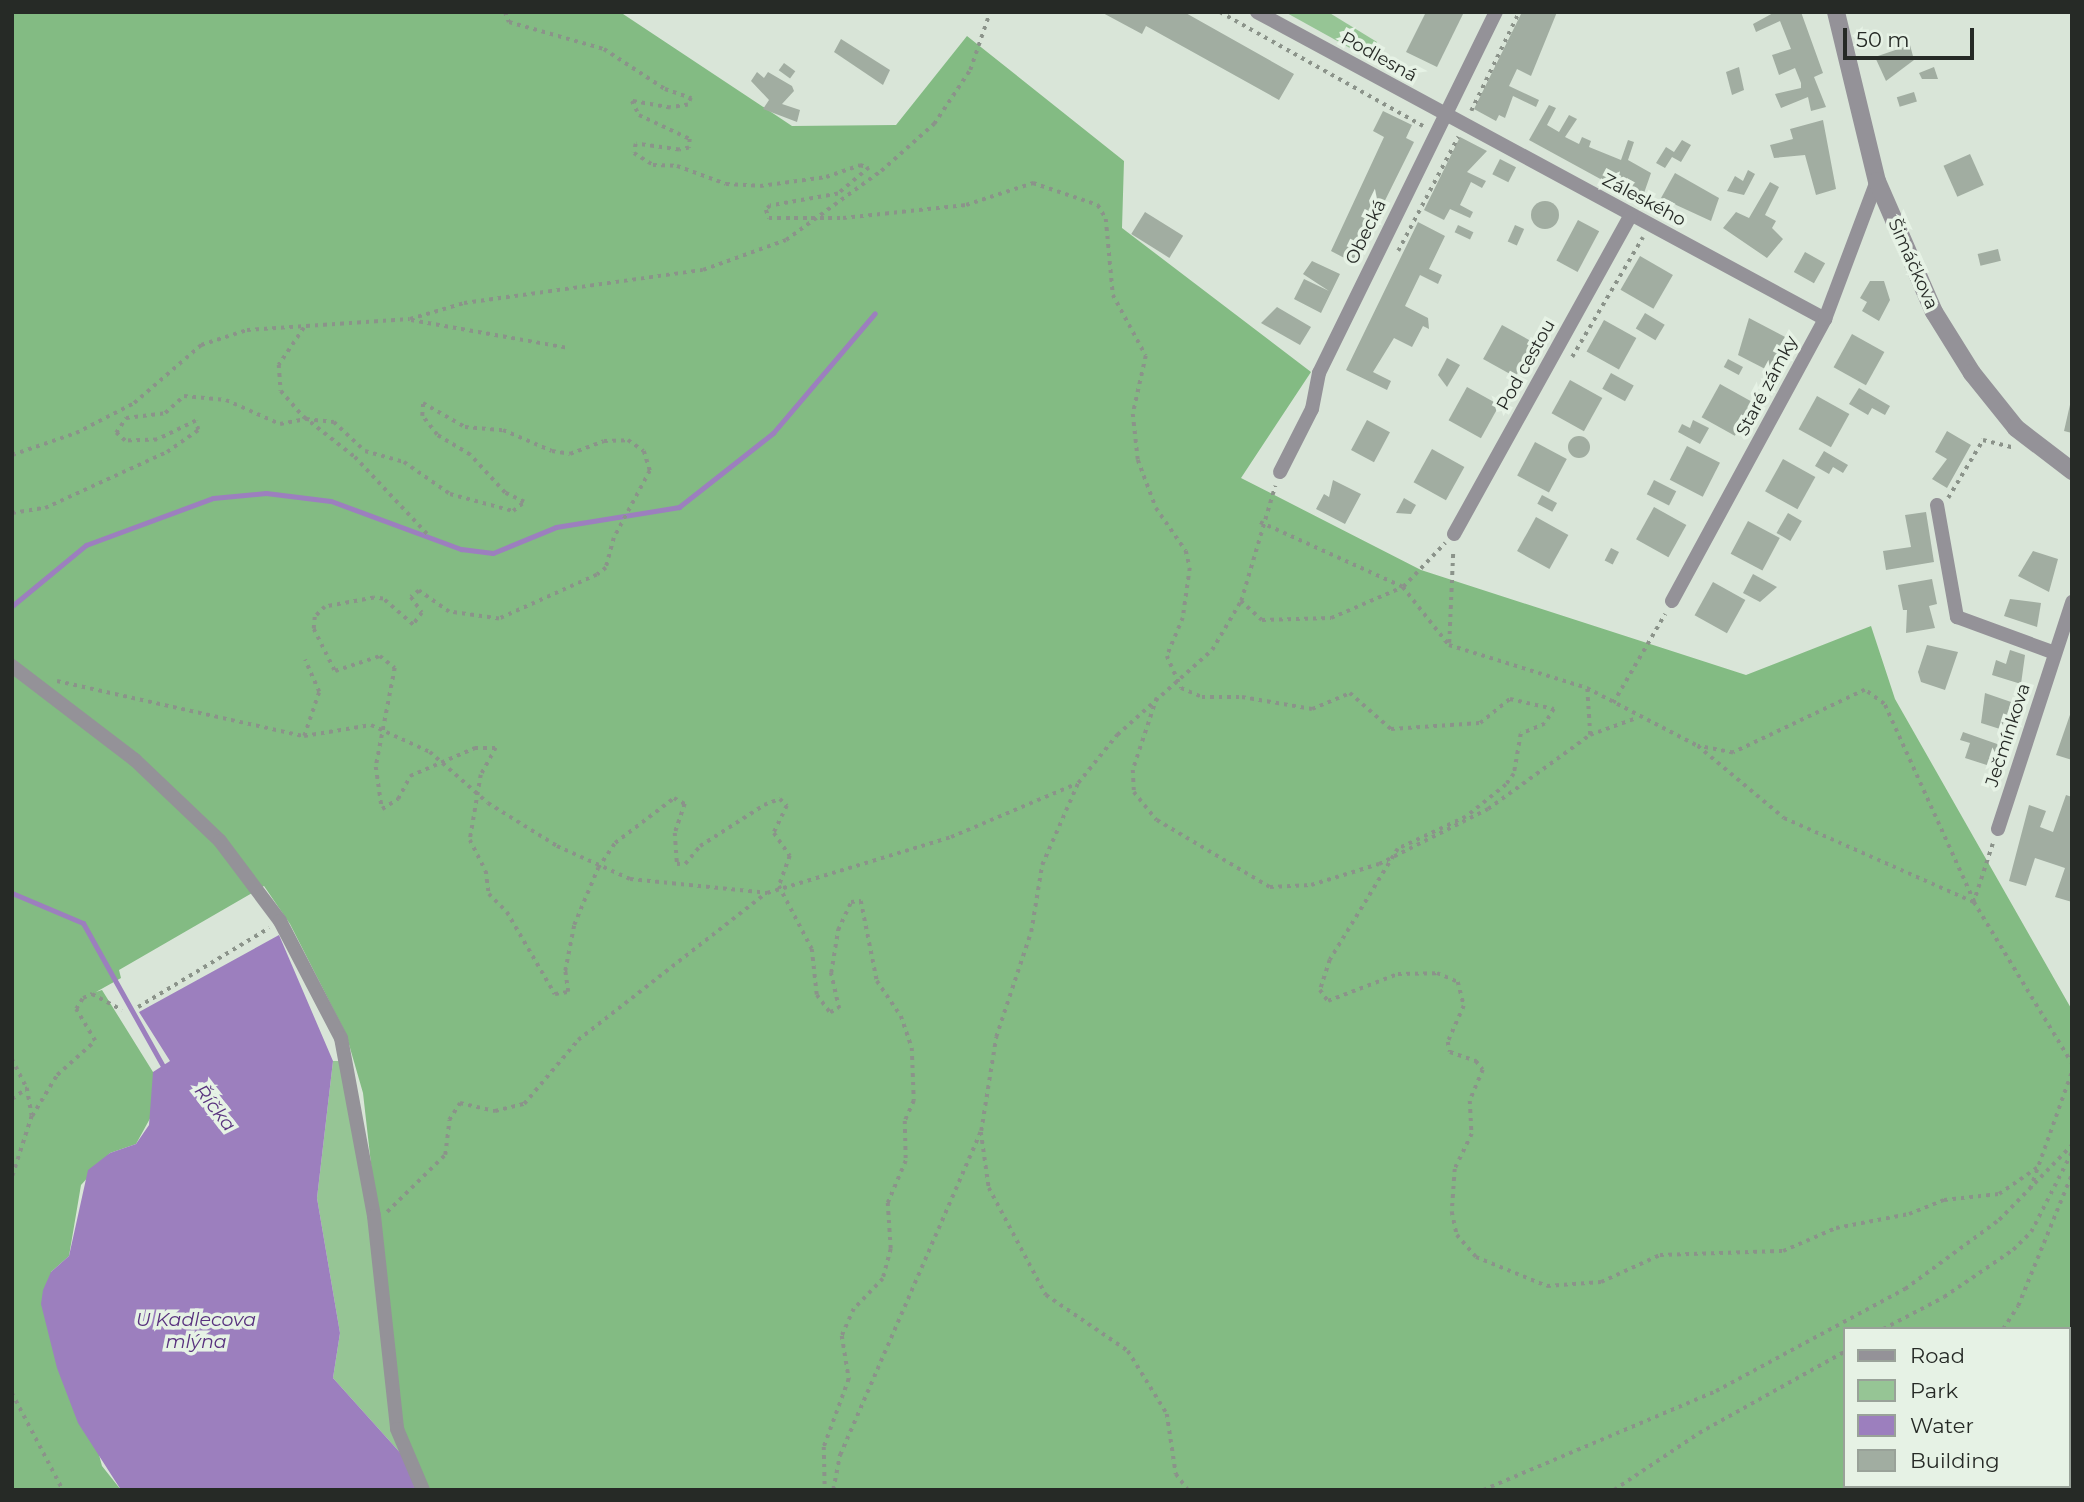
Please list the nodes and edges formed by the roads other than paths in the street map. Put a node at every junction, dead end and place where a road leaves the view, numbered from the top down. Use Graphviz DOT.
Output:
graph roads {
  1 [pos="1257,12"];
  2 [pos="1496,12"];
  3 [pos="1836,12"];
  4 [pos="1446,116"];
  5 [pos="1877,181"];
  6 [pos="1631,215"];
  7 [pos="1825,318"];
  8 [pos="2072,471"];
  9 [pos="1280,472"];
  10 [pos="1937,505"];
  11 [pos="1454,534"];
  12 [pos="1672,601"];
  13 [pos="2072,602"];
  14 [pos="2055,653"];
  15 [pos="12,666"];
  16 [pos="1998,829"];
  17 [pos="423,1490"];
  1 -- 4 [label="street, Podlesná"];
  2 -- 4 [label="street, Obecká"];
  3 -- 5 [label="street, Šimáčkova"];
  4 -- 6 [label="street, Záleského"];
  4 -- 9 [label="street, Obecká"];
  5 -- 7 [label="street, Staré zámky"];
  5 -- 8 [label="street, Šimáčkova"];
  6 -- 7 [label="street, Záleského"];
  6 -- 11 [label="street, Pod cestou"];
  7 -- 12 [label="street, Staré zámky"];
  10 -- 14 [label="street"];
  13 -- 14 [label="street, Ječmínkova"];
  14 -- 16 [label="street, Ječmínkova"];
  15 -- 17 [label="street"];
}
